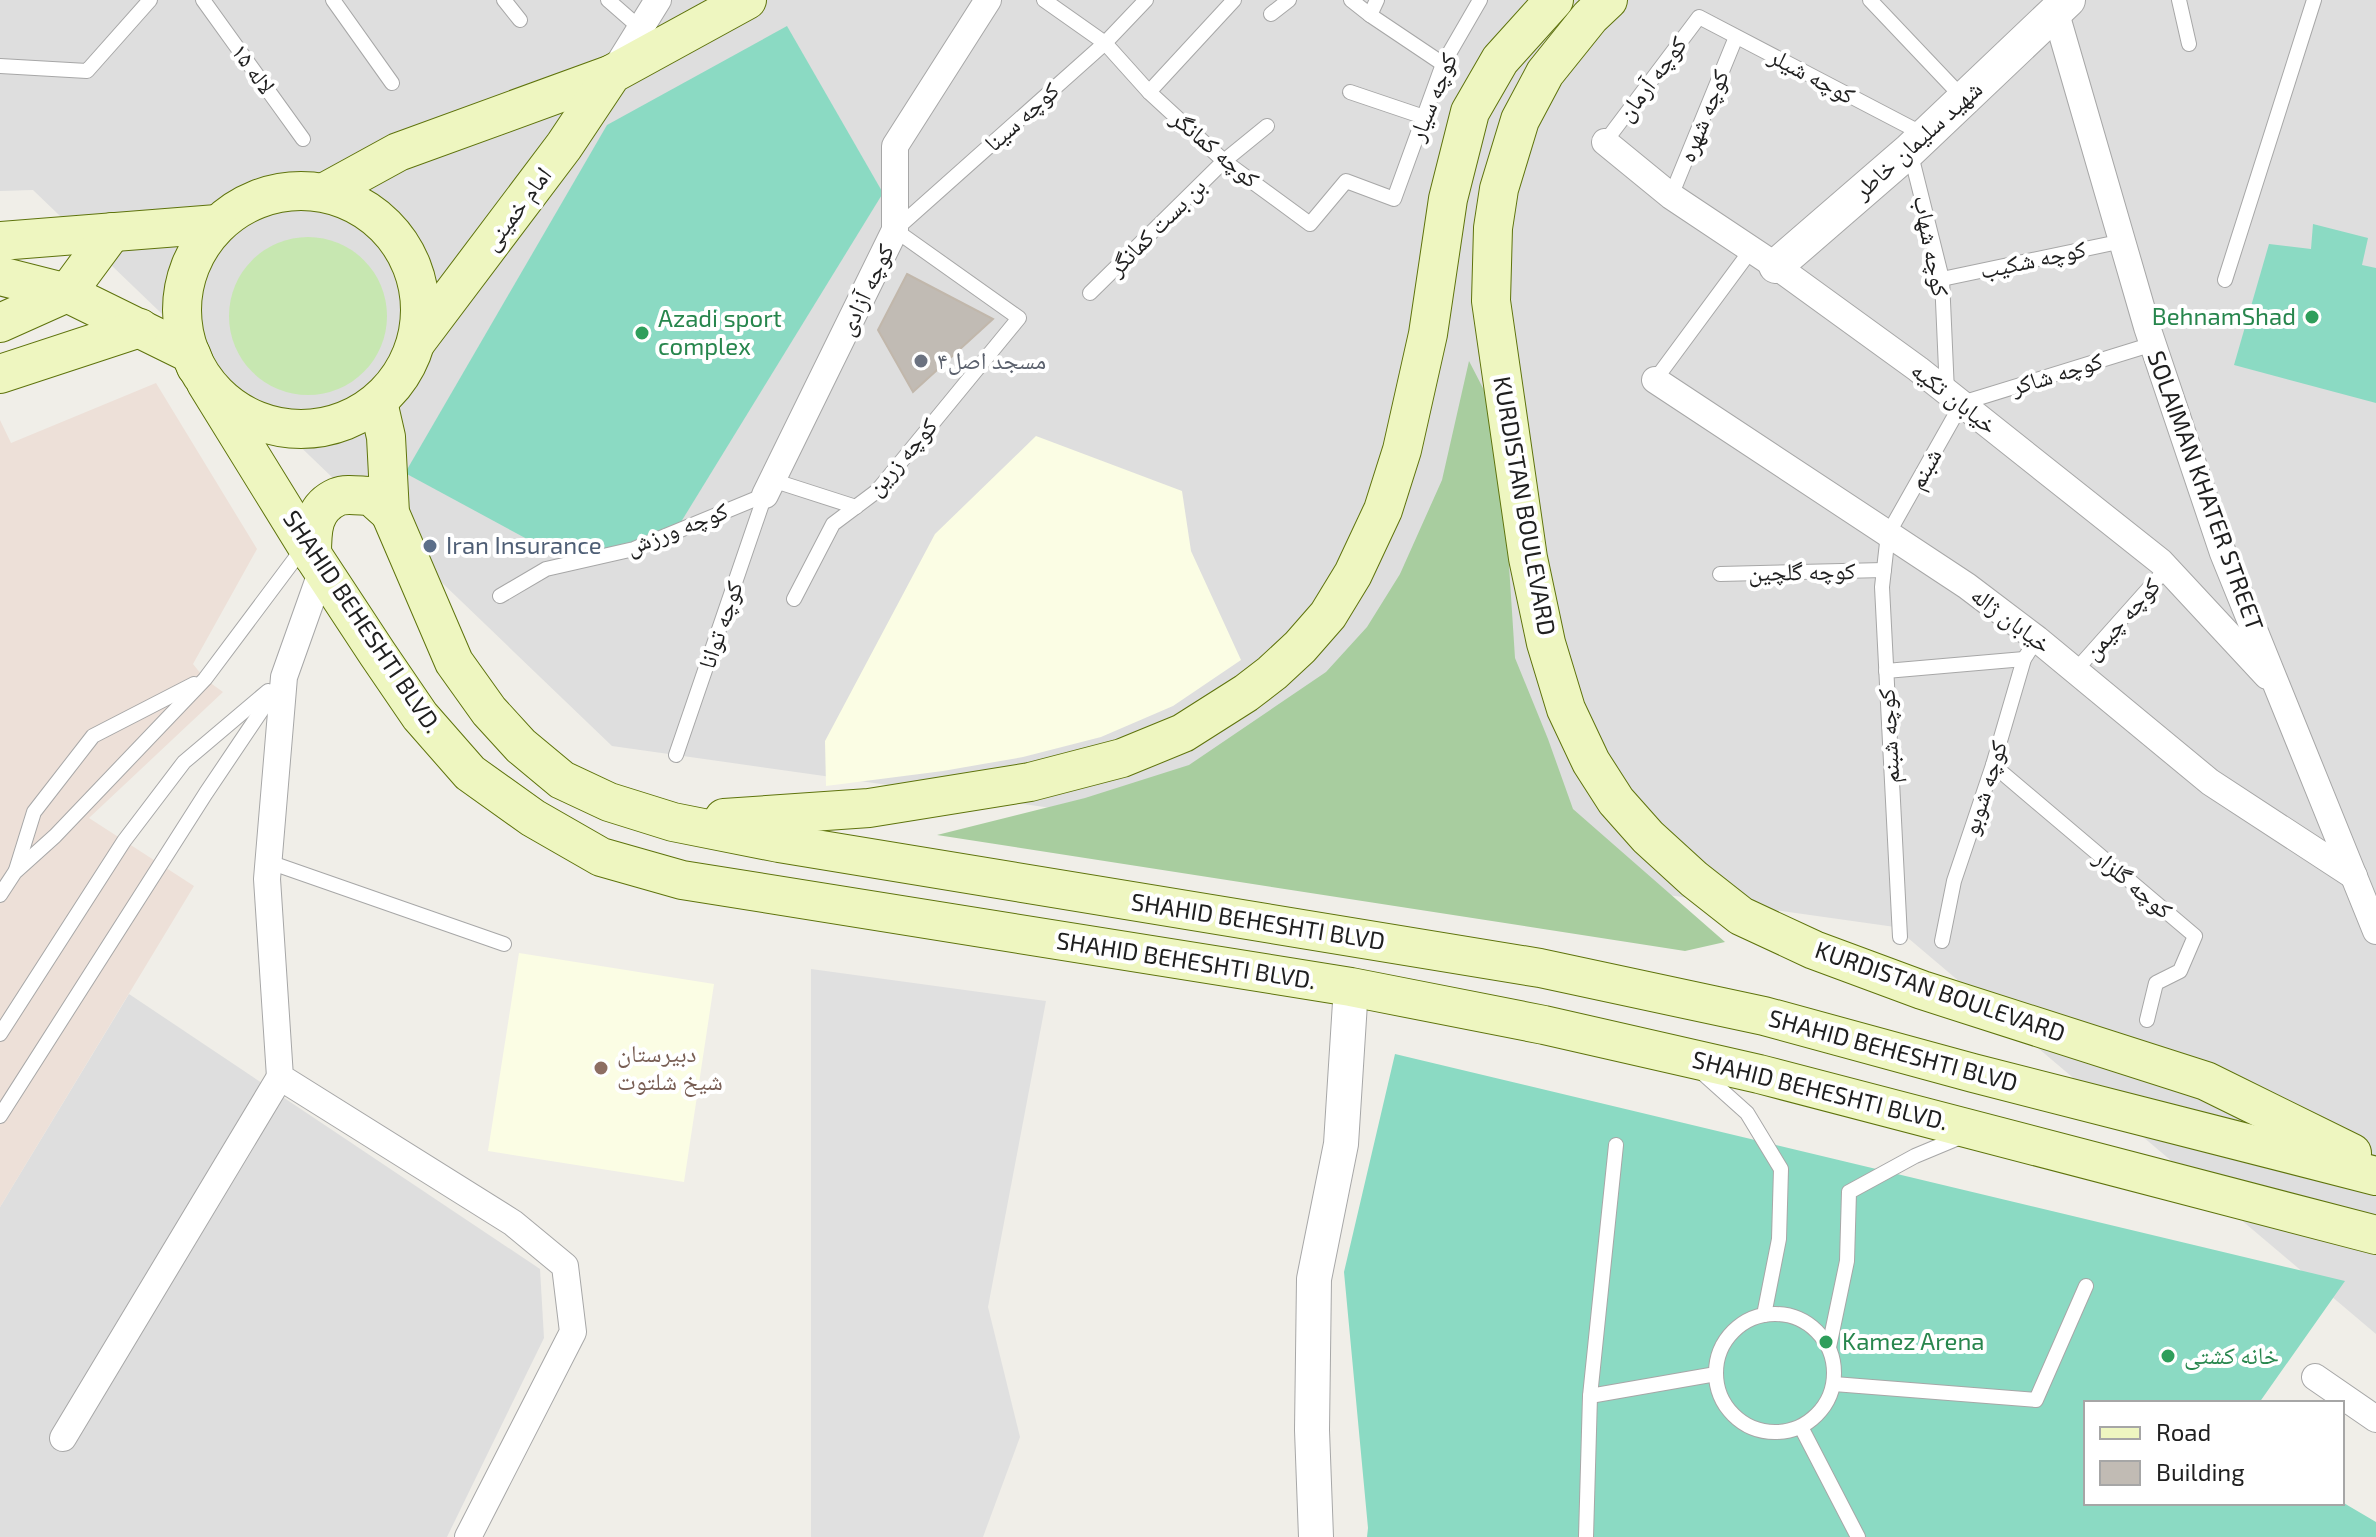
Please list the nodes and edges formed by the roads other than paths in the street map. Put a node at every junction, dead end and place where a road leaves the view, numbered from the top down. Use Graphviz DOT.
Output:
graph roads {
  1 [pos="150,0"];
  2 [pos="203,0"];
  3 [pos="333,0"];
  4 [pos="504,0"];
  5 [pos="608,0"];
  6 [pos="658,0"];
  7 [pos="745,0"];
  8 [pos="988,0"];
  9 [pos="1044,0"];
  10 [pos="1146,0"];
  11 [pos="1234,0"];
  12 [pos="1289,0"];
  13 [pos="1351,0"];
  14 [pos="1377,0"];
  15 [pos="1480,0"];
  16 [pos="1554,0"];
  17 [pos="1608,0"];
  18 [pos="1870,0"];
  19 [pos="2179,0"];
  20 [pos="2314,0"];
  21 [pos="2056,3"];
  22 [pos="1271,14"];
  23 [pos="1370,15"];
  24 [pos="1699,17"];
  25 [pos="520,20"];
  26 [pos="640,28"];
  27 [pos="1736,37"];
  28 [pos="1105,43"];
  29 [pos="2189,44"];
  30 [pos="1443,64"];
  31 [pos="0,66"];
  32 [pos="612,74"];
  33 [pos="392,83"];
  34 [pos="1149,92"];
  35 [pos="1350,92"];
  36 [pos="1964,100"];
  37 [pos="1424,117"];
  38 [pos="1267,126"];
  39 [pos="303,139"];
  40 [pos="1605,142"];
  41 [pos="1918,143"];
  42 [pos="1224,161"];
  43 [pos="325,192"];
  44 [pos="1671,196"];
  45 [pos="1394,199"];
  46 [pos="217,224"];
  47 [pos="895,230"];
  48 [pos="112,232"];
  49 [pos="0,241"];
  50 [pos="2123,241"];
  51 [pos="1764,258"];
  52 [pos="0,276"];
  53 [pos="1942,279"];
  54 [pos="2225,280"];
  55 [pos="67,293"];
  56 [pos="1090,293"];
  57 [pos="0,323"];
  58 [pos="140,328"];
  59 [pos="417,341"];
  60 [pos="2153,344"];
  61 [pos="0,374"];
  62 [pos="201,376"];
  63 [pos="1655,380"];
  64 [pos="1954,398"];
  65 [pos="378,402"];
  66 [pos="768,487"];
  67 [pos="856,507"];
  68 [pos="390,513"];
  69 [pos="1888,534"];
  70 [pos="314,557"];
  71 [pos="2167,568"];
  72 [pos="1884,570"];
  73 [pos="1720,574"];
  74 [pos="500,596"];
  75 [pos="794,599"];
  76 [pos="2031,649"];
  77 [pos="2076,670"];
  78 [pos="1886,671"];
  79 [pos="284,677"];
  80 [pos="205,679"];
  81 [pos="2277,687"];
  82 [pos="676,755"];
  83 [pos="1993,765"];
  84 [pos="673,822"];
  85 [pos="269,862"];
  86 [pos="15,872"];
  87 [pos="2354,876"];
  88 [pos="0,895"];
  89 [pos="2376,931"];
  90 [pos="1900,937"];
  91 [pos="1942,941"];
  92 [pos="504,944"];
  93 [pos="1351,987"];
  94 [pos="2147,1020"];
  95 [pos="0,1034"];
  96 [pos="1684,1057"];
  97 [pos="280,1077"];
  98 [pos="0,1116"];
  99 [pos="1976,1131"];
  100 [pos="1616,1145"];
  101 [pos="2376,1165"];
  102 [pos="2376,1176"];
  103 [pos="2376,1235"];
  104 [pos="2086,1286"];
  105 [pos="1764,1315"];
  106 [pos="1829,1347"];
  107 [pos="1716,1374"];
  108 [pos="2315,1377"];
  109 [pos="1834,1384"];
  110 [pos="1590,1396"];
  111 [pos="2376,1419"];
  112 [pos="1801,1427"];
  113 [pos="63,1438"];
  114 [pos="468,1537"];
  115 [pos="1316,1537"];
  116 [pos="1586,1537"];
  117 [pos="1858,1537"];
  1 -- 31 [label="lane"];
  2 -- 39 [label="lane, لاله ۱۵"];
  3 -- 33 [label="lane"];
  4 -- 25 [label="lane"];
  5 -- 26 [label="lane"];
  6 -- 26 [label="street"];
  7 -- 32 [label="main road"];
  8 -- 47 [label="street, کوچه آزادی"];
  9 -- 28 [label="lane, کوچه کمانگر"];
  10 -- 28 [label="lane, کوچه سینا"];
  11 -- 34 [label="lane"];
  12 -- 22 [label="lane"];
  13 -- 23 [label="lane"];
  14 -- 23 [label="lane"];
  15 -- 30 [label="lane, کوچه سیار"];
  16 -- 84 [label="main road"];
  17 -- 101 [label="main road, KURDISTAN BOULEVARD"];
  18 -- 36 [label="lane"];
  19 -- 29 [label="lane"];
  20 -- 54 [label="lane"];
  21 -- 36 [label="street, شهید سلیمان خاطر"];
  21 -- 50 [label="street, SOLAIMAN KHATER STREET"];
  23 -- 30 [label="lane"];
  24 -- 27 [label="lane, کوچه شیلر"];
  24 -- 40 [label="lane, کوچه آرمان"];
  26 -- 32 [label="street"];
  27 -- 41 [label="lane, کوچه شیلر"];
  27 -- 44 [label="lane, کوچه شهره"];
  28 -- 34 [label="lane, کوچه کمانگر"];
  28 -- 47 [label="lane, کوچه سینا"];
  30 -- 37 [label="lane, کوچه سیار"];
  32 -- 43 [label="main road"];
  32 -- 59 [label="main road, امام خمینی"];
  34 -- 42 [label="lane, کوچه کمانگر"];
  35 -- 37 [label="lane"];
  36 -- 41 [label="street, شهید سلیمان خاطر"];
  37 -- 45 [label="lane, کوچه سیار"];
  38 -- 42 [label="lane, بن بست کمانگر"];
  40 -- 44 [label="street, خیابان تکیه"];
  41 -- 51 [label="street, شهید سلیمان خاطر"];
  41 -- 53 [label="lane, کوچه شهاب"];
  42 -- 45 [label="lane, کوچه کمانگر"];
  42 -- 56 [label="lane, بن بست کمانگر"];
  43 -- 46 [label="main road"];
  43 -- 59 [label="main road"];
  44 -- 51 [label="street, خیابان تکیه"];
  46 -- 48 [label="main road"];
  46 -- 62 [label="main road"];
  47 -- 66 [label="street, کوچه آزادی"];
  47 -- 67 [label="lane, کوچه زرین"];
  48 -- 49 [label="main road"];
  48 -- 55 [label="main road"];
  50 -- 53 [label="lane, کوچه شکیب"];
  50 -- 60 [label="street, SOLAIMAN KHATER STREET"];
  51 -- 63 [label="lane"];
  51 -- 64 [label="street, خیابان تکیه"];
  52 -- 55 [label="main road"];
  53 -- 64 [label="lane, کوچه شهاب"];
  55 -- 57 [label="main road"];
  55 -- 58 [label="main road"];
  58 -- 61 [label="main road"];
  58 -- 62 [label="main road"];
  59 -- 65 [label="main road"];
  60 -- 64 [label="lane, کوچه شاکر"];
  60 -- 81 [label="street, SOLAIMAN KHATER STREET"];
  62 -- 65 [label="main road"];
  62 -- 70 [label="main road, SHAHID BEHESHTI BLVD."];
  63 -- 69 [label="street, خیابان ژاله"];
  64 -- 69 [label="lane, شبنم"];
  64 -- 71 [label="street, خیابان تکیه"];
  65 -- 68 [label="main road, SHAHID BEHESHTI BLVD"];
  66 -- 67 [label="lane"];
  66 -- 74 [label="lane, کوچه ورزش"];
  66 -- 82 [label="lane, کوچه توانا"];
  67 -- 75 [label="lane, کوچه زرین"];
  68 -- 70 [label="main road"];
  68 -- 84 [label="main road, SHAHID BEHESHTI BLVD"];
  69 -- 72 [label="lane, کوچه شبنم"];
  69 -- 76 [label="street, خیابان ژاله"];
  70 -- 79 [label="street"];
  70 -- 80 [label="lane"];
  70 -- 93 [label="main road, SHAHID BEHESHTI BLVD."];
  71 -- 77 [label="lane, کوچه چیمن"];
  71 -- 81 [label="street, خیابان تکیه"];
  72 -- 73 [label="lane, کوچه گلچین"];
  72 -- 78 [label="lane, کوچه شبنم"];
  76 -- 77 [label="street, خیابان ژاله"];
  76 -- 78 [label="lane"];
  76 -- 83 [label="lane, کوچه شوبو"];
  77 -- 87 [label="street, خیابان ژاله"];
  78 -- 90 [label="lane, کوچه شبنم"];
  79 -- 85 [label="street"];
  79 -- 95 [label="lane"];
  79 -- 98 [label="lane"];
  80 -- 86 [label="lane"];
  80 -- 86 [label="lane"];
  81 -- 87 [label="street, SOLAIMAN KHATER STREET"];
  83 -- 91 [label="lane, کوچه شوبو"];
  83 -- 94 [label="lane, کوچه گلزار"];
  84 -- 102 [label="main road, SHAHID BEHESHTI BLVD"];
  85 -- 92 [label="lane"];
  85 -- 97 [label="street"];
  86 -- 88 [label="lane"];
  87 -- 89 [label="street, SOLAIMAN KHATER STREET"];
  93 -- 96 [label="main road, SHAHID BEHESHTI BLVD."];
  93 -- 115 [label="street"];
  96 -- 99 [label="main road, SHAHID BEHESHTI BLVD."];
  96 -- 105 [label="lane"];
  97 -- 113 [label="street"];
  97 -- 114 [label="street"];
  99 -- 103 [label="main road, SHAHID BEHESHTI BLVD."];
  99 -- 106 [label="lane"];
  100 -- 110 [label="lane"];
  104 -- 109 [label="lane"];
  105 -- 106 [label="lane"];
  105 -- 107 [label="lane"];
  106 -- 109 [label="lane"];
  107 -- 110 [label="lane"];
  107 -- 112 [label="lane"];
  108 -- 111 [label="street"];
  109 -- 112 [label="lane"];
  110 -- 116 [label="lane"];
  112 -- 117 [label="lane"];
}
